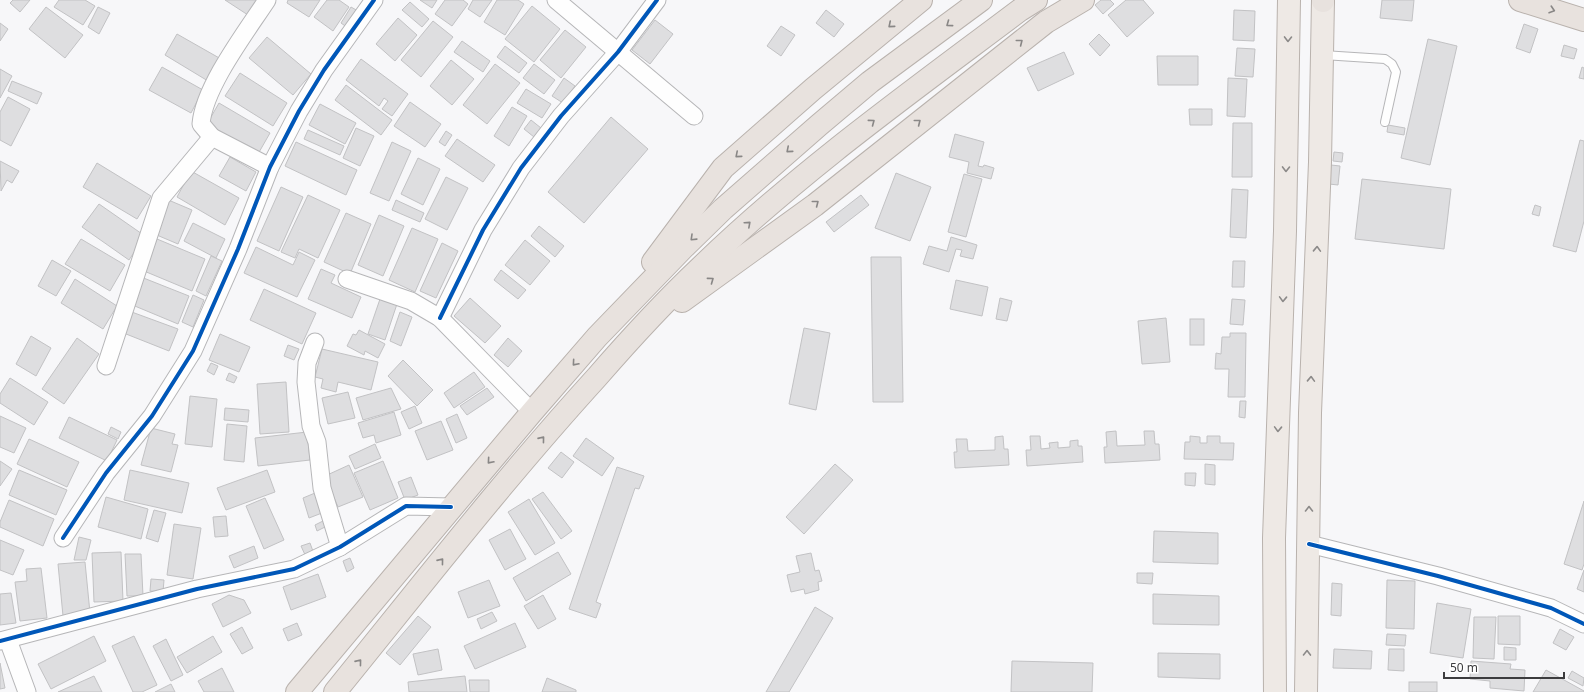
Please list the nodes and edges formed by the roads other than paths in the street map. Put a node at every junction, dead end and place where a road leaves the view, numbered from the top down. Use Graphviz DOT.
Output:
graph roads {
  1 [pos="267,0"];
  2 [pos="374,0"];
  3 [pos="556,0"];
  4 [pos="657,0"];
  5 [pos="921,0"];
  6 [pos="980,0"];
  7 [pos="1036,0"];
  8 [pos="1083,0"];
  9 [pos="1289,0"];
  10 [pos="1323,0"];
  11 [pos="1520,0"];
  12 [pos="1584,20"];
  13 [pos="618,52"];
  14 [pos="1322,55"];
  15 [pos="694,116"];
  16 [pos="1385,122"];
  17 [pos="212,138"];
  18 [pos="270,167"];
  19 [pos="347,279"];
  20 [pos="440,318"];
  21 [pos="634,336"];
  22 [pos="597,337"];
  23 [pos="315,342"];
  24 [pos="106,366"];
  25 [pos="532,412"];
  26 [pos="451,507"];
  27 [pos="63,538"];
  28 [pos="1309,544"];
  29 [pos="340,547"];
  30 [pos="1584,624"];
  31 [pos="4,641"];
  32 [pos="27,692"];
  33 [pos="297,692"];
  34 [pos="334,692"];
  35 [pos="1275,692"];
  36 [pos="1306,692"];
  1 -- 17 [label="street"];
  2 -- 18 [label="street"];
  3 -- 13 [label="street"];
  4 -- 13 [label="street"];
  5 -- 22 [label="highway, one-way"];
  6 -- 22 [label="highway, one-way"];
  21 -- 7 [label="highway, one-way"];
  21 -- 8 [label="highway, one-way"];
  9 -- 35 [label="main road, one-way"];
  10 -- 14 [label="main road"];
  11 -- 12 [label="highway, one-way"];
  13 -- 15 [label="street"];
  13 -- 20 [label="street"];
  14 -- 16 [label="lane"];
  28 -- 14 [label="main road, one-way"];
  17 -- 18 [label="street"];
  17 -- 24 [label="street"];
  18 -- 27 [label="street"];
  19 -- 20 [label="street"];
  20 -- 25 [label="street"];
  34 -- 21 [label="highway, one-way"];
  22 -- 25 [label="highway, one-way"];
  23 -- 29 [label="street"];
  25 -- 26 [label="highway, one-way"];
  26 -- 29 [label="street"];
  26 -- 33 [label="highway"];
  28 -- 30 [label="street"];
  36 -- 28 [label="main road, one-way"];
  29 -- 31 [label="street"];
  31 -- 32 [label="street"];
}
